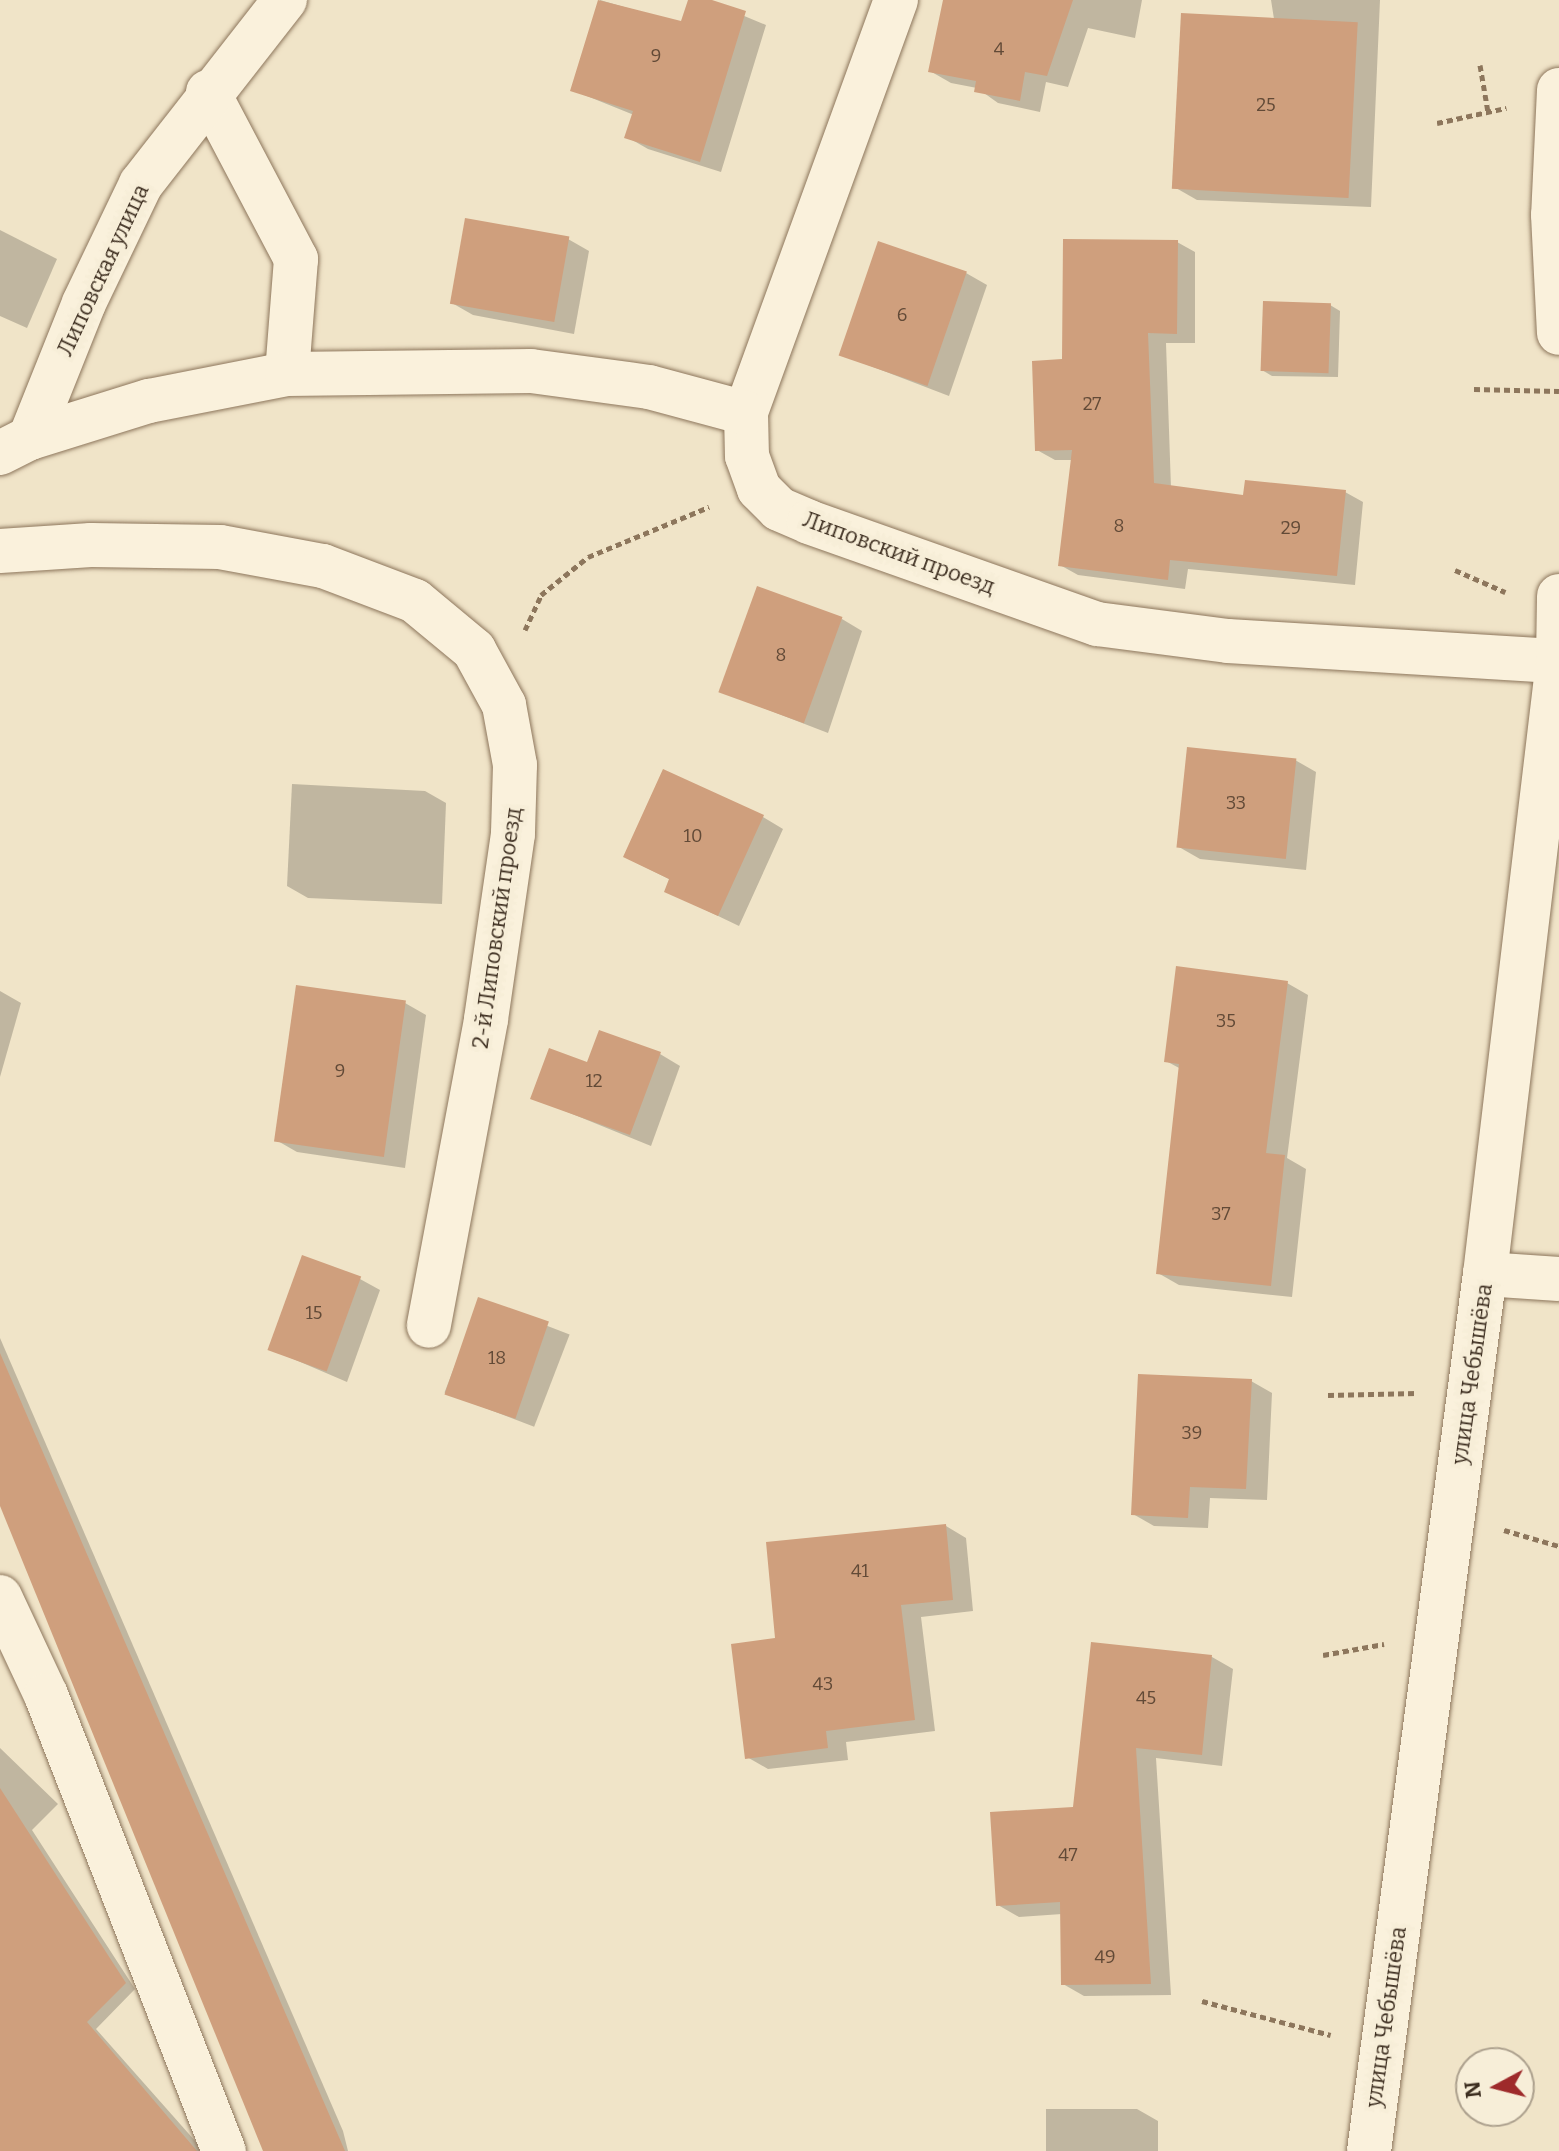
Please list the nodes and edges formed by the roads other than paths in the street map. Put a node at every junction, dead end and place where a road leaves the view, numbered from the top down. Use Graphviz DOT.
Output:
graph roads {
  1 [pos="285,0"];
  2 [pos="896,0"];
  3 [pos="1559,90"];
  4 [pos="208,92"];
  5 [pos="1558,97"];
  6 [pos="1559,333"];
  7 [pos="287,374"];
  8 [pos="746,413"];
  9 [pos="15,446"];
  10 [pos="0,551"];
  11 [pos="1559,596"];
  12 [pos="1558,661"];
  13 [pos="1485,1274"];
  14 [pos="1559,1279"];
  15 [pos="429,1326"];
  16 [pos="0,1597"];
  17 [pos="224,2151"];
  18 [pos="1369,2151"];
  1 -- 4 [label="street, Липовская улица"];
  2 -- 8 [label="street"];
  3 -- 5 [label="street"];
  4 -- 7 [label="street"];
  4 -- 9 [label="street, Липовская улица"];
  5 -- 6 [label="street"];
  7 -- 8 [label="street"];
  7 -- 9 [label="street"];
  8 -- 12 [label="street, Липовский проезд"];
  10 -- 15 [label="street, 2-й Липовский проезд"];
  11 -- 12 [label="street, улица Чебышёва"];
  12 -- 13 [label="street, улица Чебышёва"];
  13 -- 14 [label="street"];
  13 -- 18 [label="street, улица Чебышёва"];
  16 -- 17 [label="street"];
}
